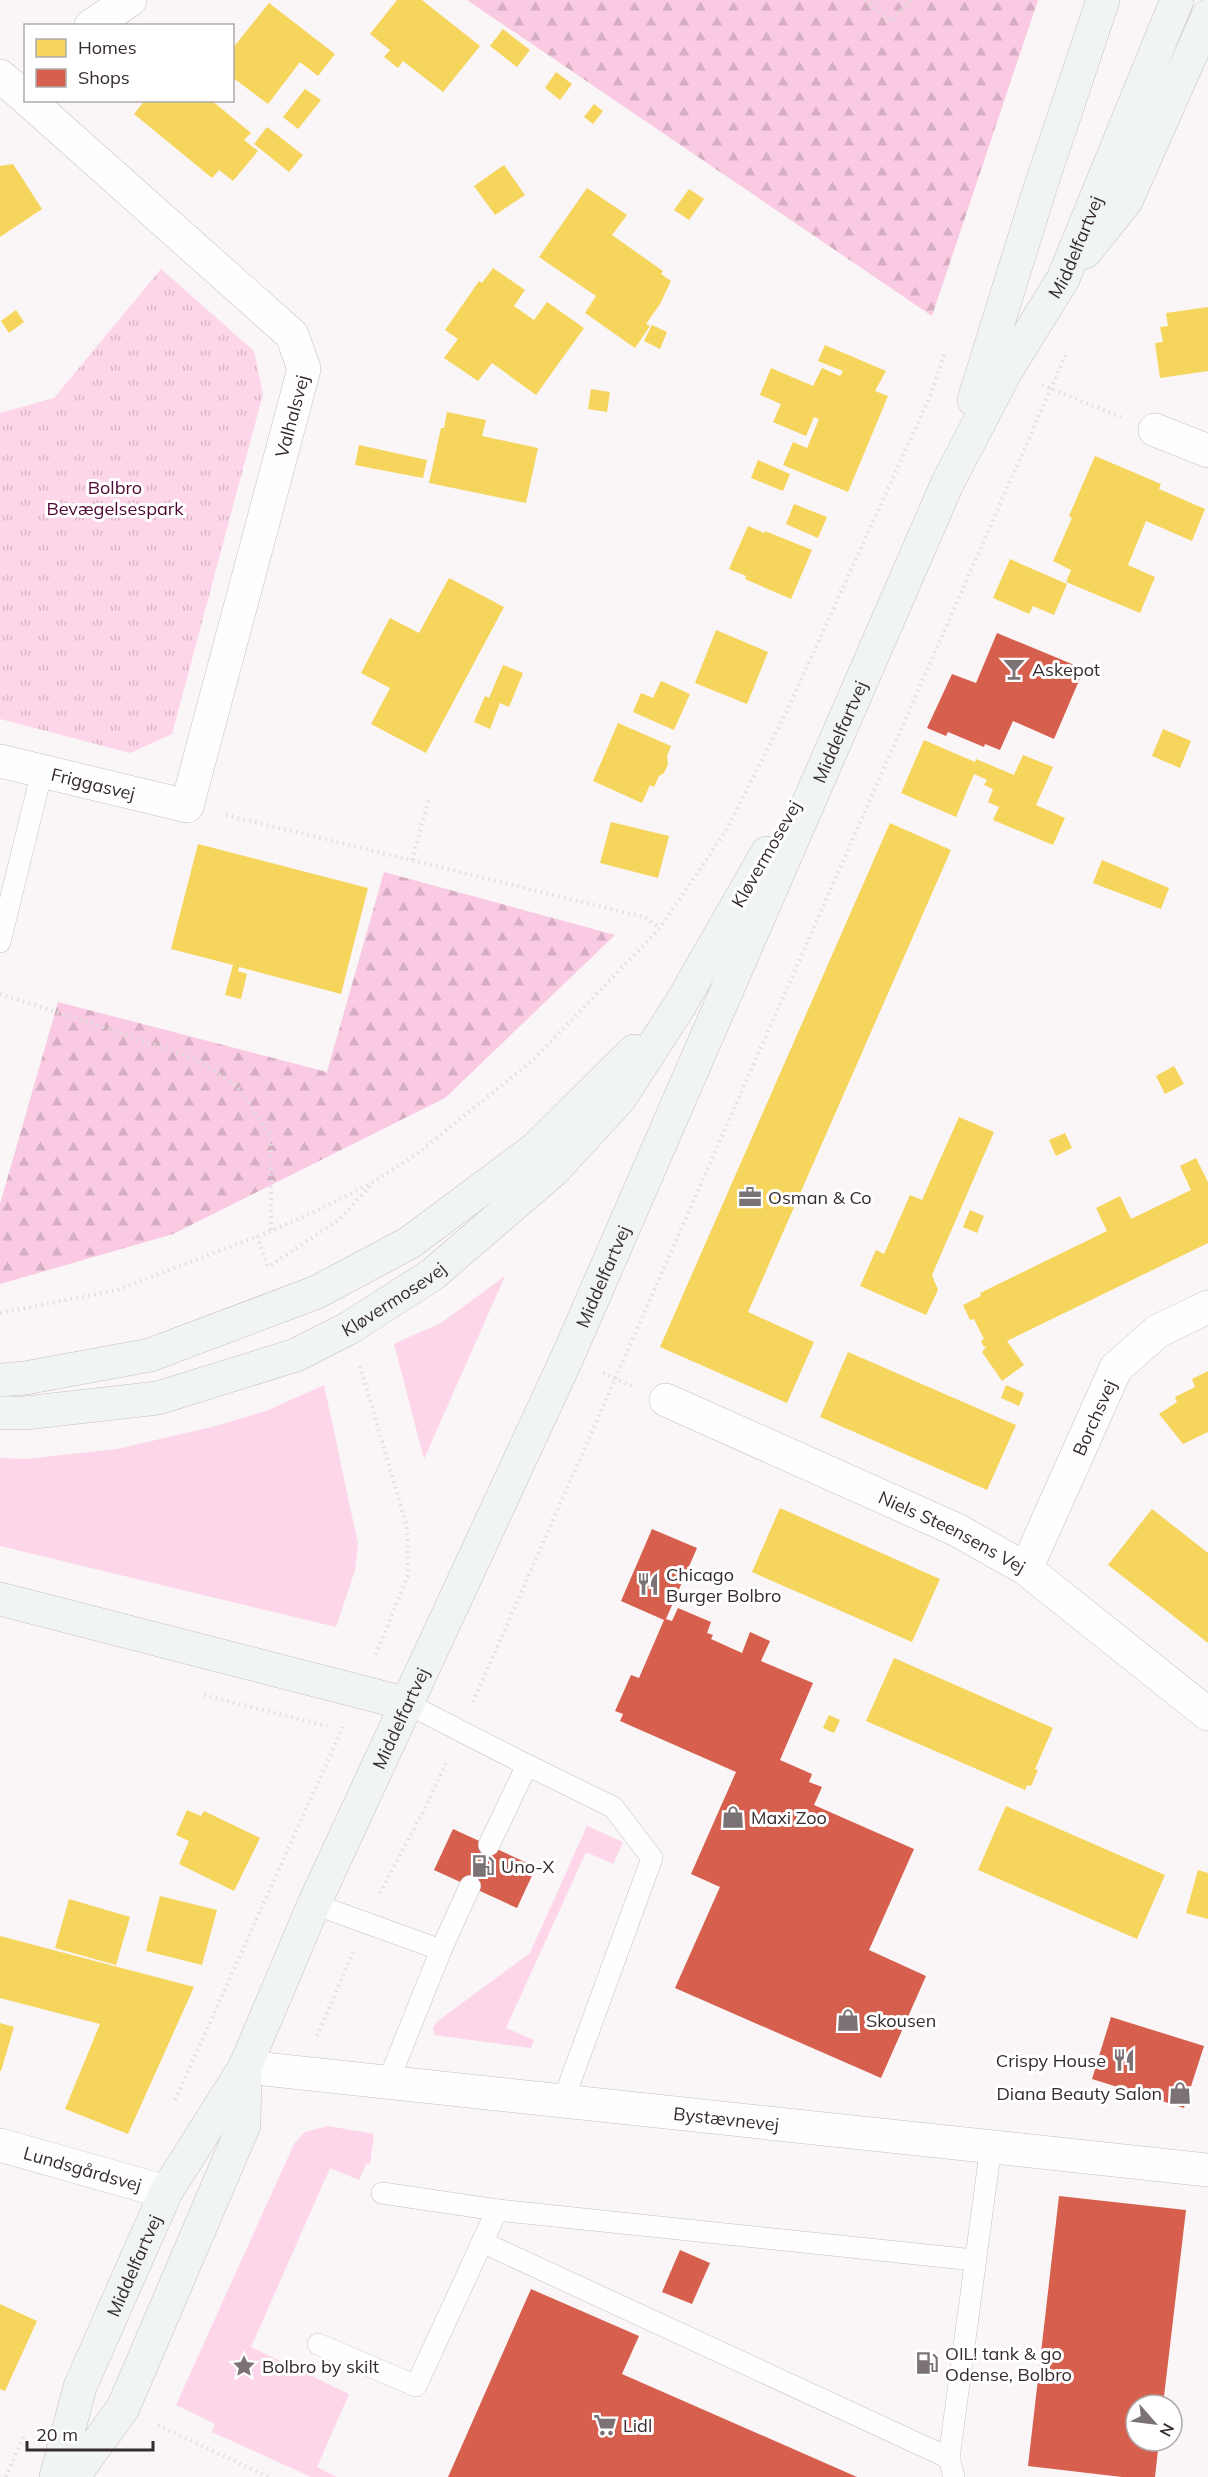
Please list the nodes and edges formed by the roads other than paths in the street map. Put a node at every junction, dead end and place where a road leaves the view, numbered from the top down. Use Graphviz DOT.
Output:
graph roads {
  1 [pos="130,0"];
  2 [pos="1103,0"];
  3 [pos="1177,0"];
  4 [pos="1208,16"];
  5 [pos="94,24"];
  6 [pos="33,102"];
  7 [pos="1063,279"];
  8 [pos="1155,430"];
  9 [pos="1208,451"];
  10 [pos="948,482"];
  11 [pos="852,702"];
  12 [pos="0,761"];
  13 [pos="42,771"];
  14 [pos="187,806"];
  15 [pos="0,942"];
  16 [pos="680,1005"];
  17 [pos="1208,1307"];
  18 [pos="0,1380"];
  19 [pos="666,1400"];
  20 [pos="0,1413"];
  21 [pos="1026,1569"];
  22 [pos="0,1599"];
  23 [pos="408,1704"];
  24 [pos="1208,1714"];
  25 [pos="527,1765"];
  26 [pos="489,1845"];
  27 [pos="470,1886"];
  28 [pos="314,1904"];
  29 [pos="441,1950"];
  30 [pos="245,2067"];
  31 [pos="388,2082"];
  32 [pos="562,2101"];
  33 [pos="0,2145"];
  34 [pos="991,2146"];
  35 [pos="1208,2170"];
  36 [pos="166,2192"];
  37 [pos="382,2193"];
  38 [pos="496,2210"];
  39 [pos="482,2242"];
  40 [pos="974,2260"];
  41 [pos="318,2344"];
  42 [pos="951,2468"];
  43 [pos="56,2477"];
  44 [pos="73,2477"];
  1 -- 5 [label="street"];
  2 -- 10 [label="main road, Middelfartvej"];
  3 -- 7 [label="main road, Middelfartvej"];
  4 -- 7 [label="main road"];
  6 -- 14 [label="street, Valhalsvej"];
  7 -- 10 [label="main road, Middelfartvej"];
  8 -- 9 [label="street"];
  10 -- 11 [label="main road, Middelfartvej"];
  11 -- 16 [label="main road, Kløvermosevej"];
  11 -- 23 [label="main road, Middelfartvej"];
  12 -- 13 [label="street, Friggasvej"];
  13 -- 14 [label="street, Friggasvej"];
  13 -- 15 [label="lane"];
  16 -- 18 [label="main road, Kløvermosevej"];
  16 -- 20 [label="main road, Kløvermosevej"];
  17 -- 21 [label="street, Borchsvej"];
  19 -- 21 [label="street, Niels Steensens Vej"];
  21 -- 24 [label="street, Niels Steensens Vej"];
  22 -- 23 [label="main road"];
  23 -- 25 [label="lane"];
  23 -- 28 [label="main road, Middelfartvej"];
  25 -- 26 [label="lane"];
  25 -- 32 [label="lane"];
  27 -- 29 [label="lane"];
  28 -- 29 [label="lane"];
  28 -- 30 [label="main road, Middelfartvej"];
  29 -- 31 [label="lane"];
  30 -- 31 [label="street, Bystævnevej"];
  30 -- 36 [label="main road, Middelfartvej"];
  30 -- 44 [label="main road, Middelfartvej"];
  31 -- 32 [label="street, Bystævnevej"];
  32 -- 34 [label="street, Bystævnevej"];
  33 -- 36 [label="street, Lundsgårdsvej"];
  34 -- 35 [label="street, Bystævnevej"];
  34 -- 40 [label="lane"];
  36 -- 43 [label="main road, Middelfartvej"];
  37 -- 38 [label="lane"];
  38 -- 39 [label="lane"];
  38 -- 40 [label="lane"];
  39 -- 41 [label="lane"];
  39 -- 42 [label="lane"];
  40 -- 42 [label="lane"];
}
